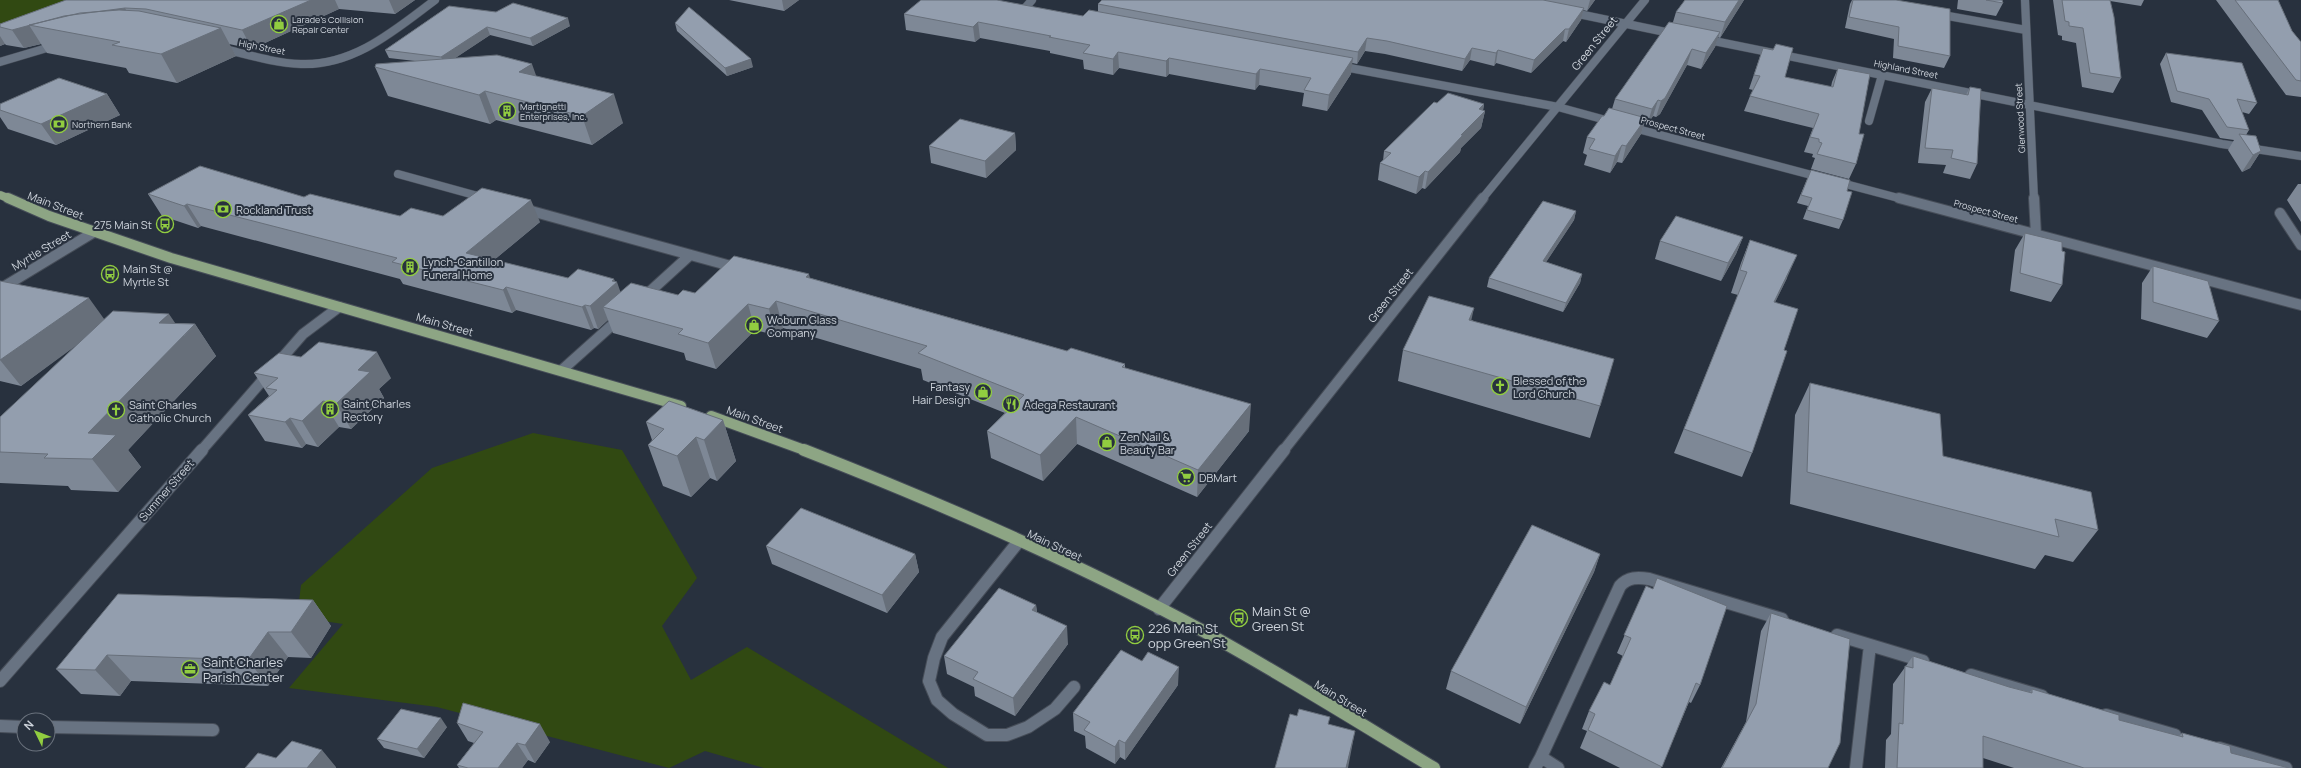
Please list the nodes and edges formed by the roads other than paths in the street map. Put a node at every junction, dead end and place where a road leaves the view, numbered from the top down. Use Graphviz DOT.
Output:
graph roads {
  1 [pos="435,0"];
  2 [pos="1032,0"];
  3 [pos="1645,0"];
  4 [pos="2025,0"];
  5 [pos="1032,9"];
  6 [pos="1561,11"];
  7 [pos="1927,12"];
  8 [pos="1625,24"];
  9 [pos="2026,30"];
  10 [pos="64,44"];
  11 [pos="216,47"];
  12 [pos="0,62"];
  13 [pos="1332,64"];
  14 [pos="1882,75"];
  15 [pos="2030,104"];
  16 [pos="1558,107"];
  17 [pos="1869,121"];
  18 [pos="2301,156"];
  19 [pos="398,174"];
  20 [pos="0,195"];
  21 [pos="494,201"];
  22 [pos="516,207"];
  23 [pos="2280,212"];
  24 [pos="94,232"];
  25 [pos="2036,235"];
  26 [pos="2301,245"];
  27 [pos="690,255"];
  28 [pos="749,271"];
  29 [pos="0,290"];
  30 [pos="637,303"];
  31 [pos="2301,305"];
  32 [pos="340,307"];
  33 [pos="625,313"];
  34 [pos="562,370"];
  35 [pos="1019,541"];
  36 [pos="1159,609"];
  37 [pos="1794,622"];
  38 [pos="1824,631"];
  39 [pos="1870,645"];
  40 [pos="1938,665"];
  41 [pos="1961,672"];
  42 [pos="0,681"];
  43 [pos="1074,687"];
  44 [pos="2052,699"];
  45 [pos="2097,712"];
  46 [pos="0,726"];
  47 [pos="16,727"];
  48 [pos="56,727"];
  49 [pos="213,730"];
  50 [pos="2188,739"];
  51 [pos="2203,743"];
  52 [pos="1538,763"];
  53 [pos="1434,768"];
  54 [pos="1558,768"];
  55 [pos="1856,768"];
  56 [pos="2286,768"];
  1 -- 11 [label="street, High Street"];
  2 -- 5 [label="street"];
  3 -- 8 [label="street, Green Street"];
  4 -- 9 [label="street, Glenwood Street"];
  6 -- 8 [label="street, Highland Street"];
  7 -- 9 [label="street"];
  8 -- 14 [label="street, Highland Street"];
  8 -- 16 [label="street, Green Street"];
  9 -- 15 [label="street, Glenwood Street"];
  10 -- 12 [label="street"];
  13 -- 16 [label="street, Prospect Street"];
  14 -- 15 [label="street, Highland Street"];
  14 -- 17 [label="street"];
  15 -- 18 [label="street, Highland Street"];
  15 -- 25 [label="street, Glenwood Street"];
  16 -- 25 [label="street, Prospect Street"];
  16 -- 36 [label="street, Green Street"];
  19 -- 21 [label="street"];
  20 -- 24 [label="main road, Main Street"];
  22 -- 27 [label="street"];
  23 -- 26 [label="street"];
  24 -- 29 [label="street, Myrtle Street"];
  24 -- 32 [label="main road, Main Street"];
  25 -- 31 [label="street, Prospect Street"];
  27 -- 28 [label="street"];
  27 -- 30 [label="street"];
  32 -- 34 [label="main road, Main Street"];
  32 -- 42 [label="street, Summer Street"];
  33 -- 34 [label="street"];
  34 -- 35 [label="main road, Main Street"];
  35 -- 36 [label="main road, Main Street"];
  35 -- 43 [label="street"];
  36 -- 53 [label="main road, Main Street"];
  37 -- 52 [label="street"];
  38 -- 39 [label="street"];
  39 -- 40 [label="street"];
  39 -- 55 [label="street"];
  41 -- 44 [label="street"];
  45 -- 50 [label="street"];
  46 -- 47 [label="street"];
  48 -- 49 [label="street"];
  51 -- 56 [label="street"];
  52 -- 54 [label="street"];
}
